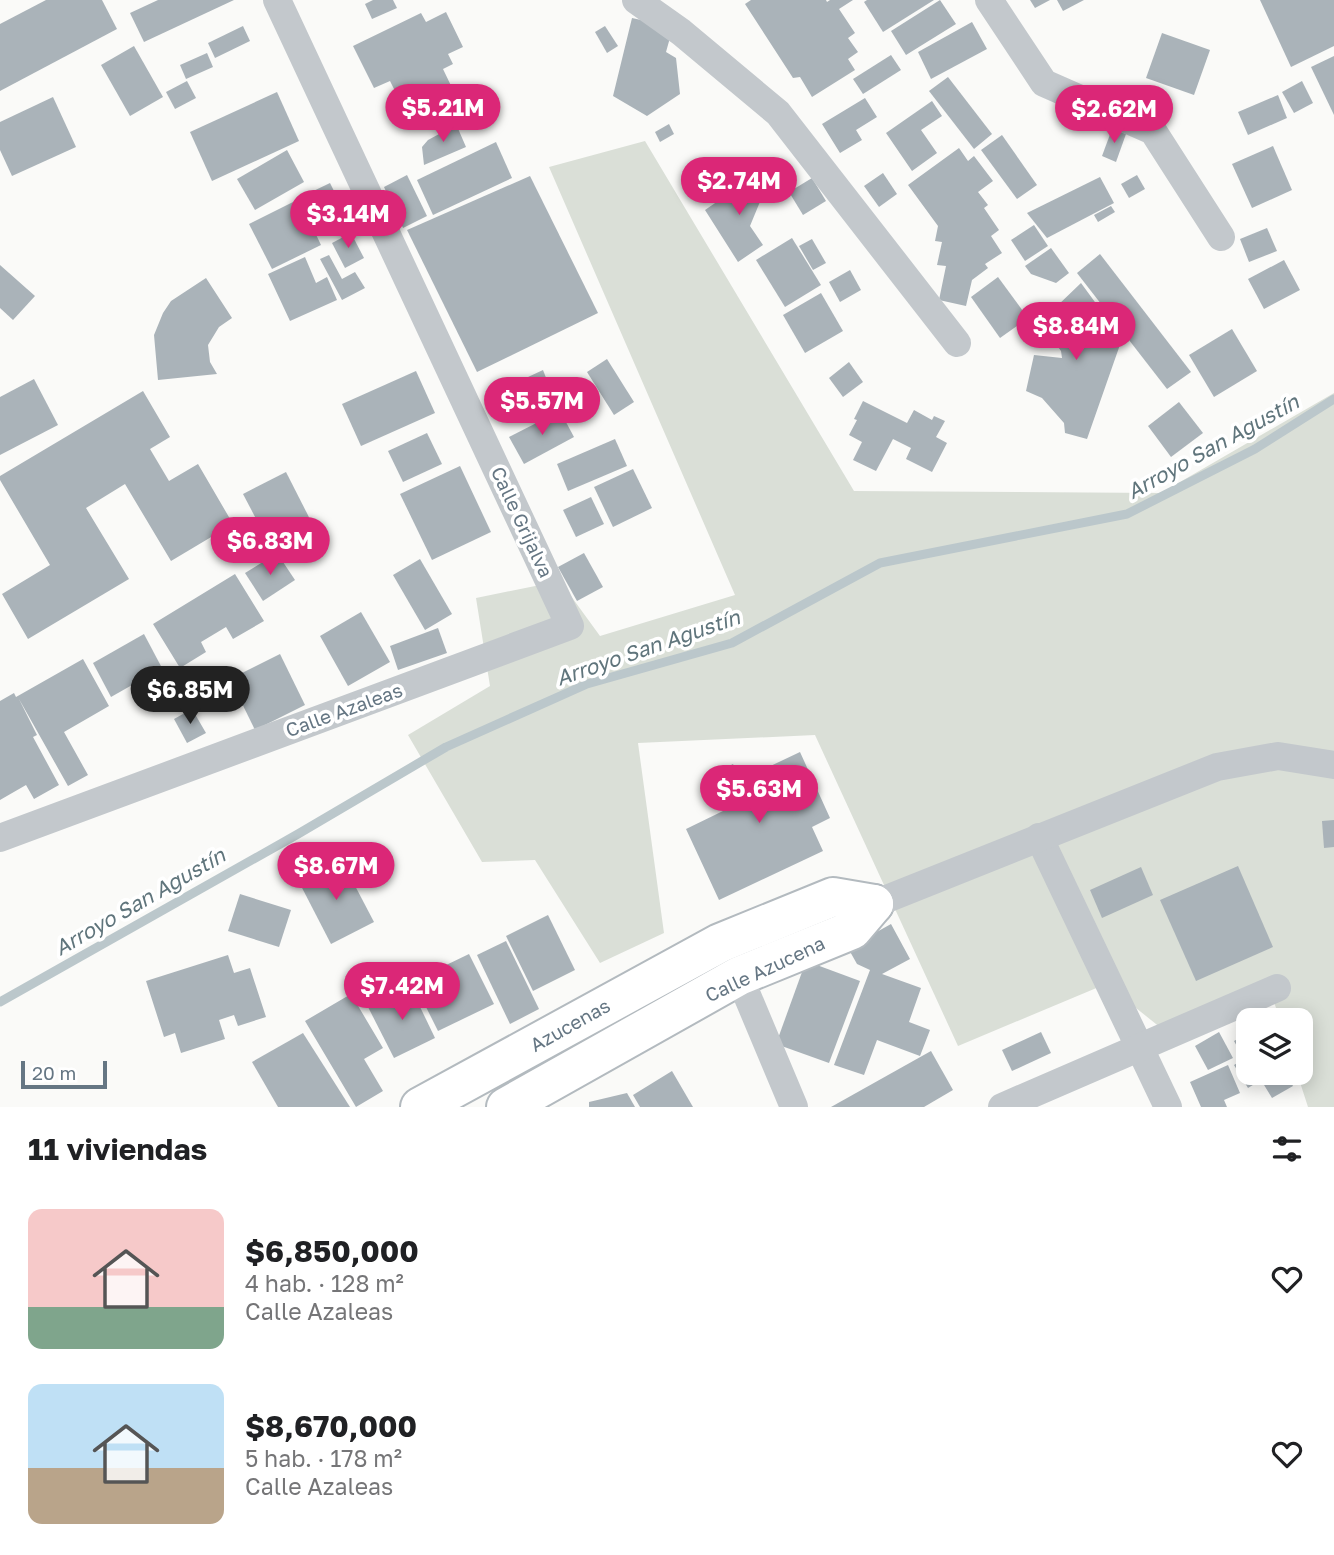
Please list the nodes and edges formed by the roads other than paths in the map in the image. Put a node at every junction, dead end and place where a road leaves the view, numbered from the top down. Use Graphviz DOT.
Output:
graph roads {
  1 [pos="277,0"];
  2 [pos="636,0"];
  3 [pos="989,0"];
  4 [pos="1221,237"];
  5 [pos="957,343"];
  6 [pos="570,626"];
  7 [pos="1334,765"];
  8 [pos="1040,837"];
  9 [pos="0,838"];
  10 [pos="874,904"];
  11 [pos="720,943"];
  12 [pos="739,976"];
  13 [pos="1277,988"];
  14 [pos="1140,1047"];
  15 [pos="421,1107"];
  16 [pos="506,1107"];
  17 [pos="794,1107"];
  18 [pos="1002,1107"];
  19 [pos="1168,1107"];
  1 -- 6 [label="street, Calle Grijalva"];
  2 -- 5 [label="street"];
  3 -- 4 [label="street"];
  6 -- 9 [label="street, Calle Azaleas"];
  7 -- 8 [label="street"];
  8 -- 10 [label="street"];
  8 -- 14 [label="street"];
  10 -- 11 [label="street, Calle Azucena"];
  10 -- 12 [label="street, Calle Azucena"];
  11 -- 12 [label="street"];
  11 -- 15 [label="street, Azucenas"];
  12 -- 16 [label="street, Calle Azucena"];
  12 -- 17 [label="street"];
  13 -- 14 [label="street"];
  14 -- 18 [label="street"];
  14 -- 19 [label="street"];
}
